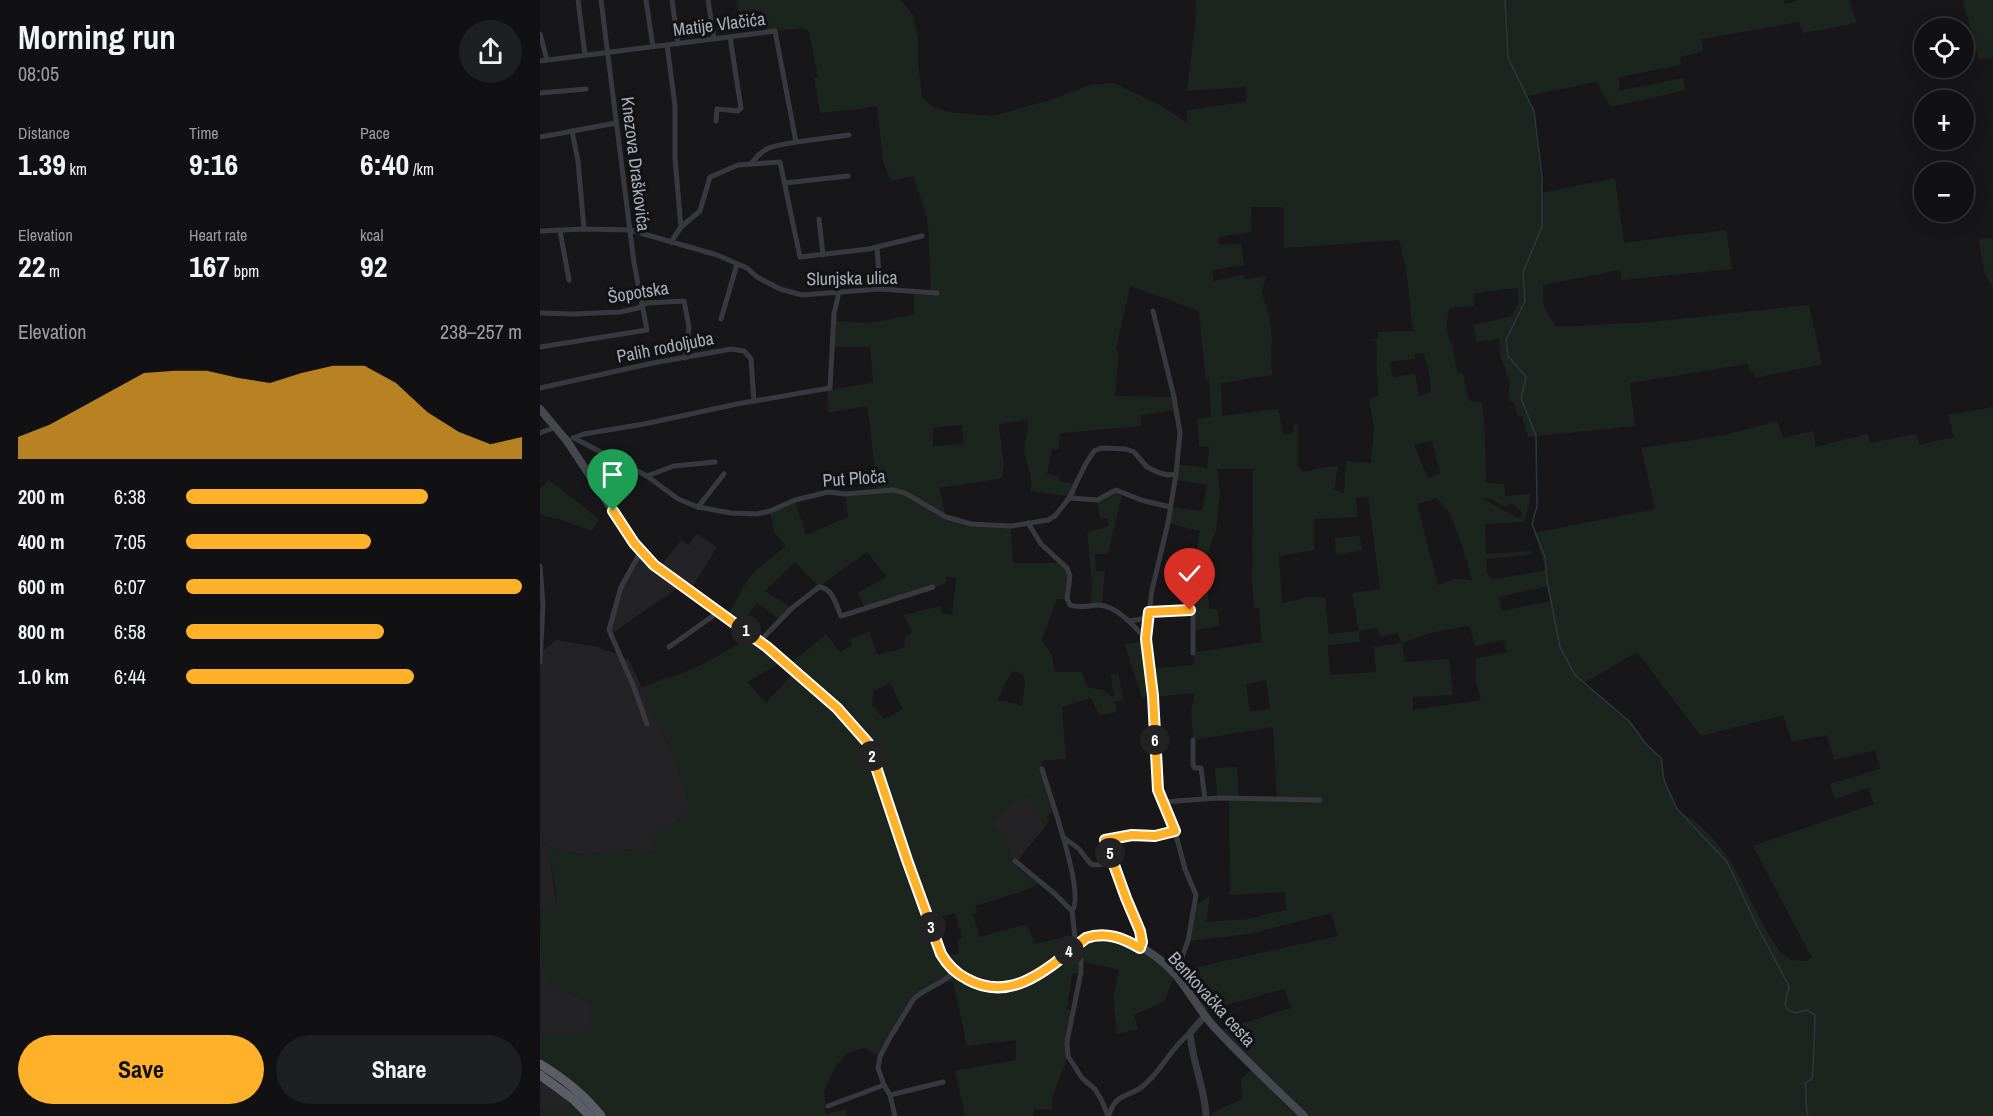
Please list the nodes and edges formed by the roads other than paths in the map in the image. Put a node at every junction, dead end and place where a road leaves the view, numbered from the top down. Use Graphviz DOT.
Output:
graph roads {
  1 [pos="578,0"];
  2 [pos="601,0"];
  3 [pos="646,0"];
  4 [pos="672,0"];
  5 [pos="708,0"];
  6 [pos="540,34"];
  7 [pos="730,37"];
  8 [pos="714,39"];
  9 [pos="678,44"];
  10 [pos="667,45"];
  11 [pos="653,47"];
  12 [pos="607,53"];
  13 [pos="585,55"];
  14 [pos="543,61"];
  15 [pos="586,89"];
  16 [pos="540,93"];
  17 [pos="716,121"];
  18 [pos="616,123"];
  19 [pos="572,130"];
  20 [pos="849,135"];
  21 [pos="540,137"];
  22 [pos="795,142"];
  23 [pos="752,163"];
  24 [pos="848,176"];
  25 [pos="785,183"];
  26 [pos="819,219"];
  27 [pos="681,227"];
  28 [pos="584,229"];
  29 [pos="630,230"];
  30 [pos="540,231"];
  31 [pos="560,231"];
  32 [pos="922,236"];
  33 [pos="671,242"];
  34 [pos="877,248"];
  35 [pos="823,255"];
  36 [pos="737,264"];
  37 [pos="569,280"];
  38 [pos="880,289"];
  39 [pos="839,292"];
  40 [pos="937,293"];
  41 [pos="643,306"];
  42 [pos="1153,311"];
  43 [pos="540,313"];
  44 [pos="721,319"];
  45 [pos="540,347"];
  46 [pos="685,358"];
  47 [pos="540,388"];
  48 [pos="754,401"];
  49 [pos="540,410"];
  50 [pos="556,427"];
  51 [pos="540,433"];
  52 [pos="571,440"];
  53 [pos="715,462"];
  54 [pos="724,474"];
  55 [pos="1176,474"];
  56 [pos="647,476"];
  57 [pos="1069,498"];
  58 [pos="698,507"];
  59 [pos="1170,507"];
  60 [pos="1028,523"];
  61 [pos="640,551"];
  62 [pos="540,566"];
  63 [pos="933,587"];
  64 [pos="720,611"];
  65 [pos="1149,615"];
  66 [pos="1129,621"];
  67 [pos="1146,639"];
  68 [pos="760,641"];
  69 [pos="669,647"];
  70 [pos="1193,653"];
  71 [pos="540,662"];
  72 [pos="647,724"];
  73 [pos="1192,740"];
  74 [pos="1042,769"];
  75 [pos="1205,799"];
  76 [pos="1320,800"];
  77 [pos="1163,802"];
  78 [pos="1175,831"];
  79 [pos="1064,838"];
  80 [pos="1016,861"];
  81 [pos="1113,863"];
  82 [pos="1072,911"];
  83 [pos="1076,946"];
  84 [pos="1140,948"];
  85 [pos="954,971"];
  86 [pos="1175,975"];
  87 [pos="1204,1017"];
  88 [pos="1190,1033"];
  89 [pos="540,1065"];
  90 [pos="540,1075"];
  91 [pos="943,1082"];
  92 [pos="884,1085"];
  93 [pos="890,1095"];
  94 [pos="828,1106"];
  95 [pos="590,1116"];
  96 [pos="601,1116"];
  97 [pos="895,1116"];
  98 [pos="1108,1116"];
  99 [pos="1206,1116"];
  100 [pos="1304,1116"];
  1 -- 13 [label="street"];
  2 -- 12 [label="street, Knezova Draškovića"];
  3 -- 11 [label="street"];
  4 -- 9 [label="street"];
  5 -- 8 [label="street"];
  6 -- 14 [label="street"];
  7 -- 8 [label="street, Matije Vlačića"];
  7 -- 17 [label="street"];
  7 -- 22 [label="street, Matije Vlačića"];
  8 -- 9 [label="street, Matije Vlačića"];
  9 -- 10 [label="street, Matije Vlačića"];
  10 -- 11 [label="street, Matije Vlačića"];
  10 -- 27 [label="street"];
  11 -- 12 [label="street, Matije Vlačića"];
  12 -- 13 [label="street, Matije Vlačića"];
  12 -- 18 [label="street, Knezova Draškovića"];
  13 -- 14 [label="street, Matije Vlačića"];
  15 -- 16 [label="street"];
  18 -- 19 [label="street"];
  18 -- 29 [label="street, Knezova Draškovića"];
  19 -- 21 [label="street"];
  19 -- 28 [label="street"];
  20 -- 22 [label="street"];
  22 -- 23 [label="street"];
  23 -- 25 [label="street"];
  23 -- 27 [label="street"];
  24 -- 25 [label="street"];
  25 -- 35 [label="street"];
  26 -- 35 [label="street"];
  27 -- 33 [label="street"];
  28 -- 29 [label="street, Slunjska ulica"];
  28 -- 31 [label="street, Slunjska ulica"];
  29 -- 33 [label="street, Slunjska ulica"];
  29 -- 41 [label="street, Knezova Draškovića"];
  30 -- 31 [label="street, Slunjska ulica"];
  31 -- 37 [label="street"];
  32 -- 34 [label="street"];
  33 -- 36 [label="street, Slunjska ulica"];
  34 -- 35 [label="street"];
  34 -- 38 [label="street"];
  36 -- 39 [label="street, Slunjska ulica"];
  36 -- 44 [label="street"];
  38 -- 39 [label="street, Slunjska ulica"];
  38 -- 40 [label="street, Slunjska ulica"];
  39 -- 48 [label="street"];
  41 -- 43 [label="street, Šopotska"];
  41 -- 45 [label="street, Knezova Draškovića"];
  41 -- 46 [label="street, Šopotska"];
  42 -- 55 [label="street"];
  46 -- 47 [label="street, Palih rodoljuba"];
  46 -- 48 [label="street, Palih rodoljuba"];
  48 -- 52 [label="street"];
  49 -- 50 [label="main road, Benkovačka cesta"];
  50 -- 51 [label="street"];
  50 -- 52 [label="main road, Benkovačka cesta"];
  52 -- 56 [label="street, Put Ploča"];
  52 -- 61 [label="main road, Benkovačka cesta"];
  53 -- 56 [label="street"];
  54 -- 58 [label="street"];
  55 -- 57 [label="street, Put Ploča"];
  55 -- 59 [label="street"];
  56 -- 58 [label="street, Put Ploča"];
  57 -- 59 [label="street"];
  57 -- 60 [label="street, Put Ploča"];
  58 -- 60 [label="street, Put Ploča"];
  59 -- 65 [label="street"];
  60 -- 66 [label="street"];
  61 -- 64 [label="main road, Benkovačka cesta"];
  61 -- 72 [label="street"];
  62 -- 71 [label="street"];
  63 -- 68 [label="street"];
  64 -- 68 [label="main road, Benkovačka cesta"];
  64 -- 69 [label="street"];
  65 -- 66 [label="street"];
  65 -- 67 [label="street"];
  65 -- 70 [label="street"];
  66 -- 67 [label="street"];
  67 -- 77 [label="street"];
  68 -- 85 [label="main road, Benkovačka cesta"];
  73 -- 75 [label="street"];
  74 -- 79 [label="street"];
  75 -- 76 [label="street"];
  75 -- 77 [label="street"];
  77 -- 78 [label="street"];
  78 -- 81 [label="street"];
  78 -- 86 [label="street"];
  79 -- 81 [label="street"];
  79 -- 82 [label="street"];
  80 -- 82 [label="street"];
  81 -- 84 [label="street"];
  82 -- 83 [label="street"];
  83 -- 84 [label="main road, Benkovačka cesta"];
  83 -- 85 [label="main road, Benkovačka cesta"];
  83 -- 98 [label="street"];
  84 -- 86 [label="main road, Benkovačka cesta"];
  85 -- 92 [label="street"];
  86 -- 87 [label="main road, Benkovačka cesta"];
  87 -- 88 [label="street"];
  87 -- 100 [label="main road, Benkovačka cesta"];
  88 -- 98 [label="street"];
  88 -- 99 [label="street"];
  89 -- 96 [label="highway"];
  90 -- 95 [label="highway"];
  91 -- 93 [label="street"];
  92 -- 93 [label="street"];
  92 -- 94 [label="street"];
  93 -- 97 [label="street"];
}
